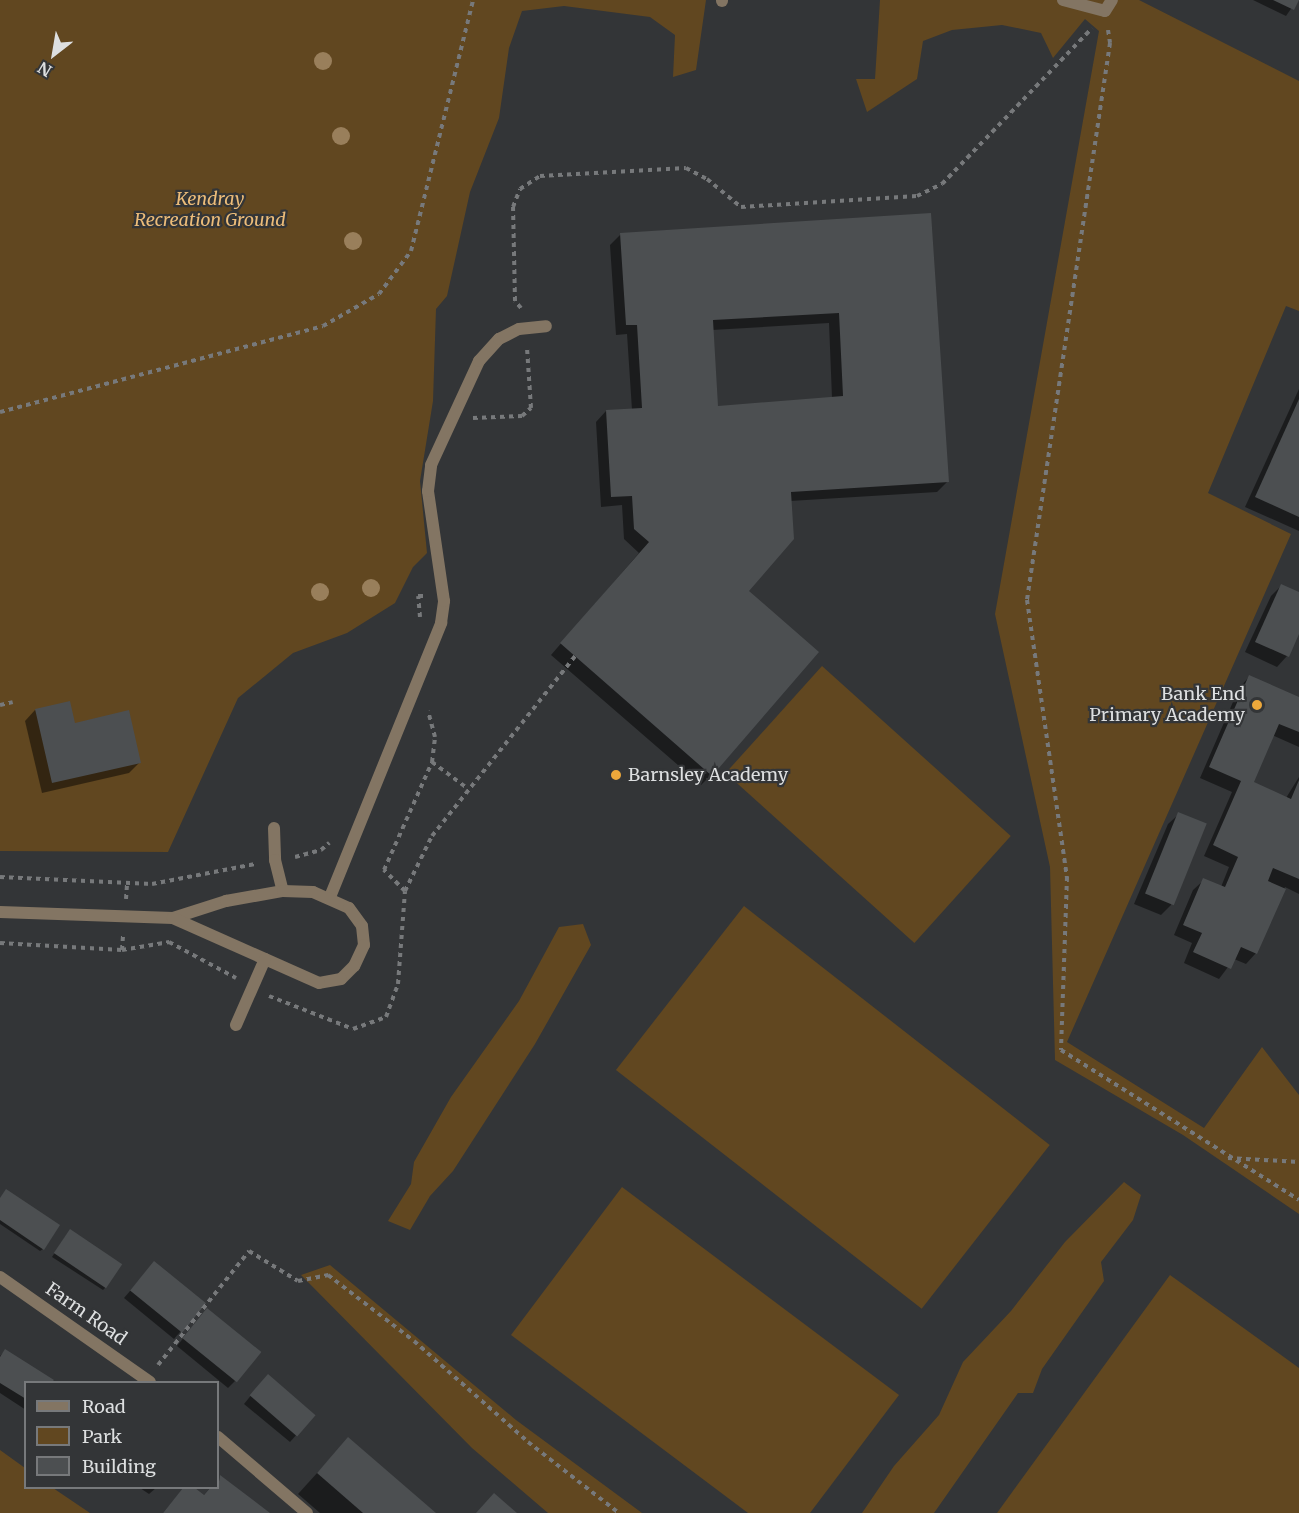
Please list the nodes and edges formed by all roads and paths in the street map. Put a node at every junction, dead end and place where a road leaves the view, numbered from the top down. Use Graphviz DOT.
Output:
graph roads {
  1 [pos="473,0"];
  2 [pos="1063,0"];
  3 [pos="1108,6"];
  4 [pos="546,326"];
  5 [pos="526,328"];
  6 [pos="0,412"];
  7 [pos="470,427"];
  8 [pos="443,595"];
  9 [pos="420,622"];
  10 [pos="411,698"];
  11 [pos="13,702"];
  12 [pos="0,705"];
  13 [pos="432,762"];
  14 [pos="467,788"];
  15 [pos="274,828"];
  16 [pos="333,838"];
  17 [pos="275,860"];
  18 [pos="0,877"];
  19 [pos="283,891"];
  20 [pos="405,891"];
  21 [pos="330,897"];
  22 [pos="0,912"];
  23 [pos="173,918"];
  24 [pos="265,959"];
  25 [pos="236,1024"];
  26 [pos="1227,1158"];
  27 [pos="1299,1162"];
  28 [pos="1299,1200"];
  29 [pos="0,1277"];
  30 [pos="148,1381"];
  31 [pos="219,1438"];
  32 [pos="307,1513"];
  33 [pos="619,1513"];
  1 -- 6 [label="path"];
  2 -- 3 [label="street"];
  3 -- 5 [label="path"];
  3 -- 26 [label="path"];
  4 -- 5 [label="street"];
  5 -- 7 [label="path"];
  5 -- 8 [label="street"];
  8 -- 9 [label="path"];
  8 -- 10 [label="street"];
  10 -- 13 [label="path"];
  10 -- 21 [label="street"];
  11 -- 12 [label="path"];
  13 -- 14 [label="path"];
  13 -- 20 [label="path"];
  15 -- 17 [label="street"];
  16 -- 17 [label="path"];
  17 -- 18 [label="path"];
  17 -- 19 [label="street"];
  19 -- 21 [label="street"];
  19 -- 23 [label="street"];
  21 -- 24 [label="street"];
  22 -- 23 [label="street"];
  23 -- 24 [label="street"];
  24 -- 25 [label="street"];
  26 -- 27 [label="path"];
  26 -- 28 [label="path"];
  29 -- 30 [label="street, Farm Road"];
  30 -- 33 [label="path"];
  31 -- 32 [label="street"];
}
